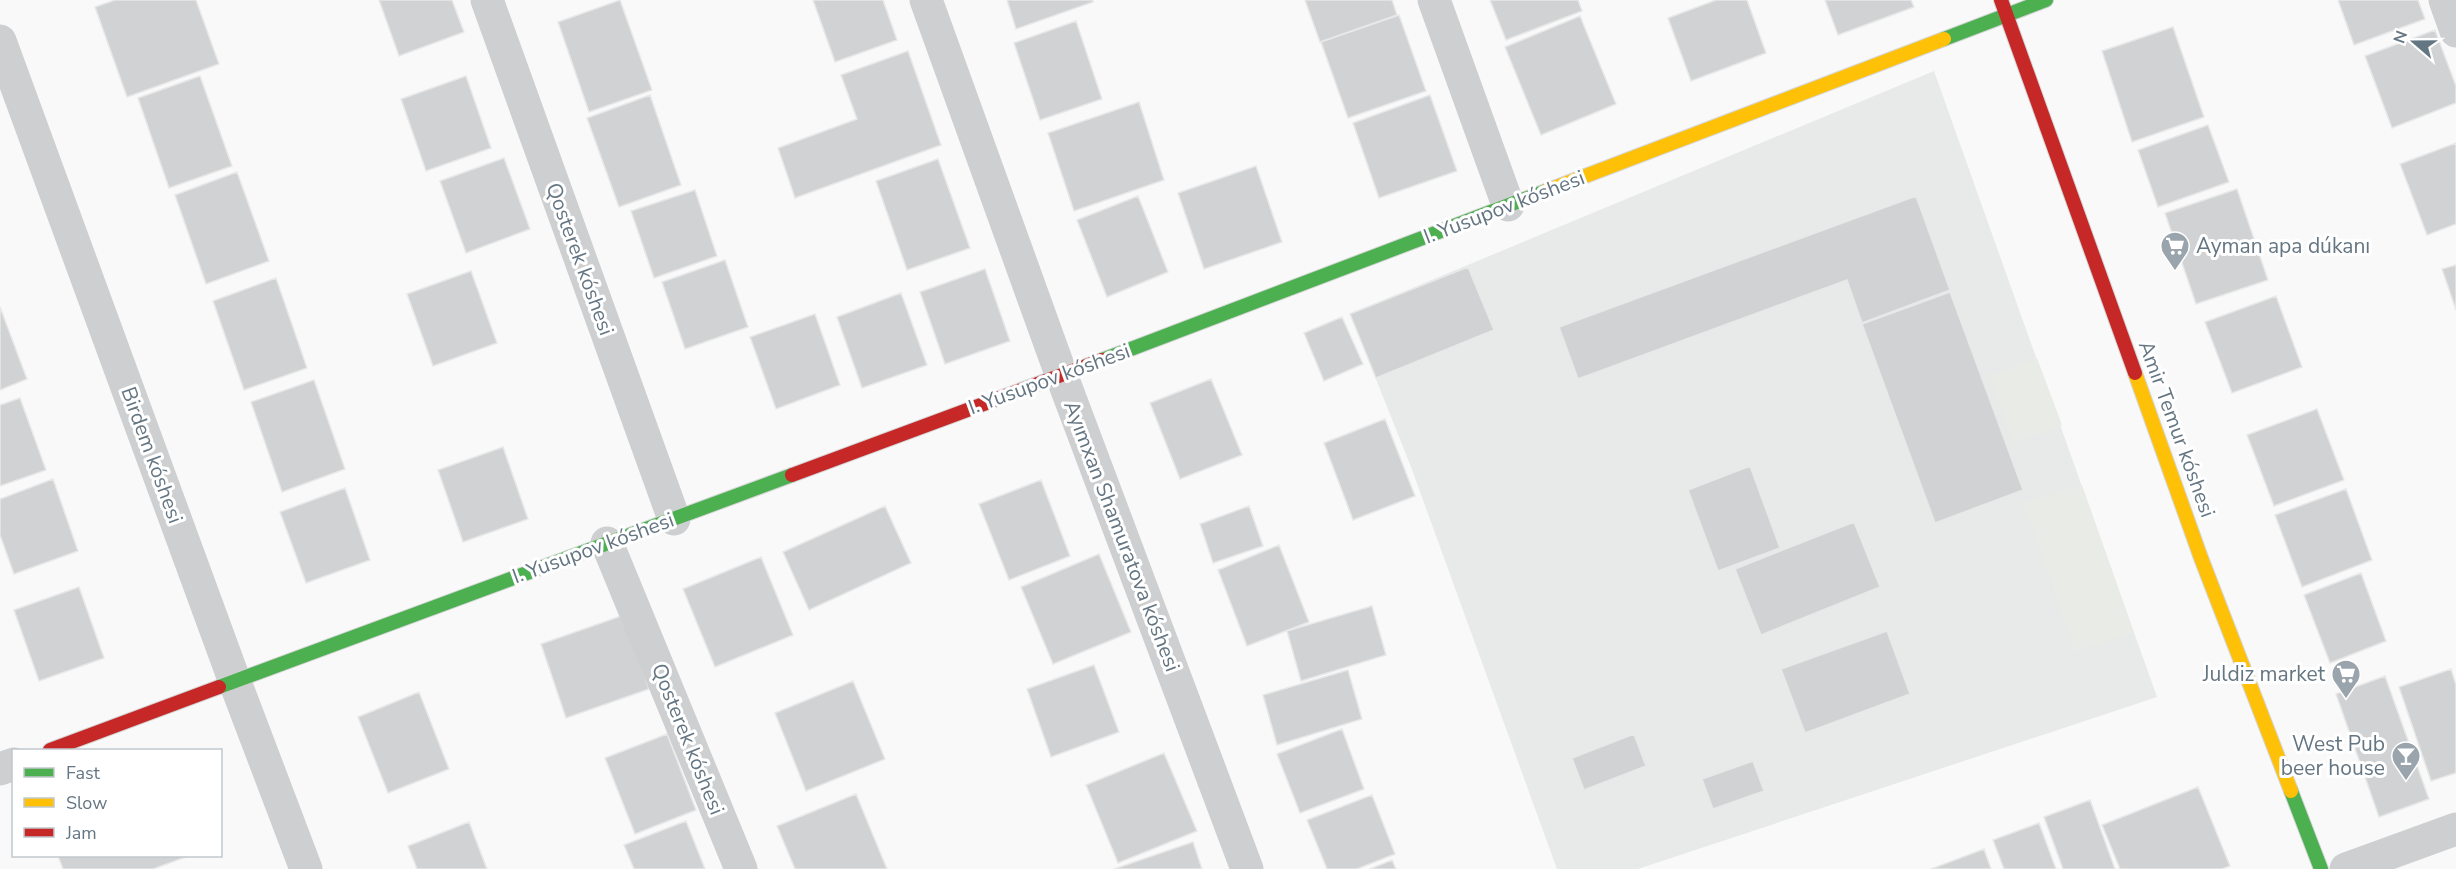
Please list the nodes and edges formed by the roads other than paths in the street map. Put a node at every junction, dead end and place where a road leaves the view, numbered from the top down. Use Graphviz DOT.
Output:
graph roads {
  1 [pos="487,0"];
  2 [pos="926,0"];
  3 [pos="1434,0"];
  4 [pos="2001,0"];
  5 [pos="2046,0"];
  6 [pos="2445,0"];
  7 [pos="2006,14"];
  8 [pos="2456,31"];
  9 [pos="0,41"];
  10 [pos="1508,205"];
  11 [pos="1061,374"];
  12 [pos="674,519"];
  13 [pos="608,543"];
  14 [pos="234,682"];
  15 [pos="53,749"];
  16 [pos="2456,829"];
  17 [pos="306,869"];
  18 [pos="741,869"];
  19 [pos="1247,869"];
  20 [pos="2321,869"];
  21 [pos="2346,869"];
  1 -- 12 [label="street, Qosterek kóshesi"];
  2 -- 11 [label="street, Ayımxan Shamuratova kóshesi"];
  3 -- 10 [label="street"];
  4 -- 7 [label="street, Amir Temur kóshesi"];
  5 -- 7 [label="street, I. Yusupov kóshesi"];
  6 -- 8 [label="street"];
  7 -- 10 [label="street, I. Yusupov kóshesi"];
  7 -- 20 [label="street, Amir Temur kóshesi"];
  9 -- 14 [label="street, Birdem kóshesi"];
  10 -- 11 [label="street, I. Yusupov kóshesi"];
  11 -- 12 [label="street, I. Yusupov kóshesi"];
  11 -- 19 [label="street, Ayımxan Shamuratova kóshesi"];
  12 -- 13 [label="street, I. Yusupov kóshesi"];
  13 -- 14 [label="street, I. Yusupov kóshesi"];
  13 -- 18 [label="street, Qosterek kóshesi"];
  14 -- 15 [label="street, I. Yusupov kóshesi"];
  14 -- 17 [label="street, Birdem kóshesi"];
  16 -- 21 [label="street"];
}
